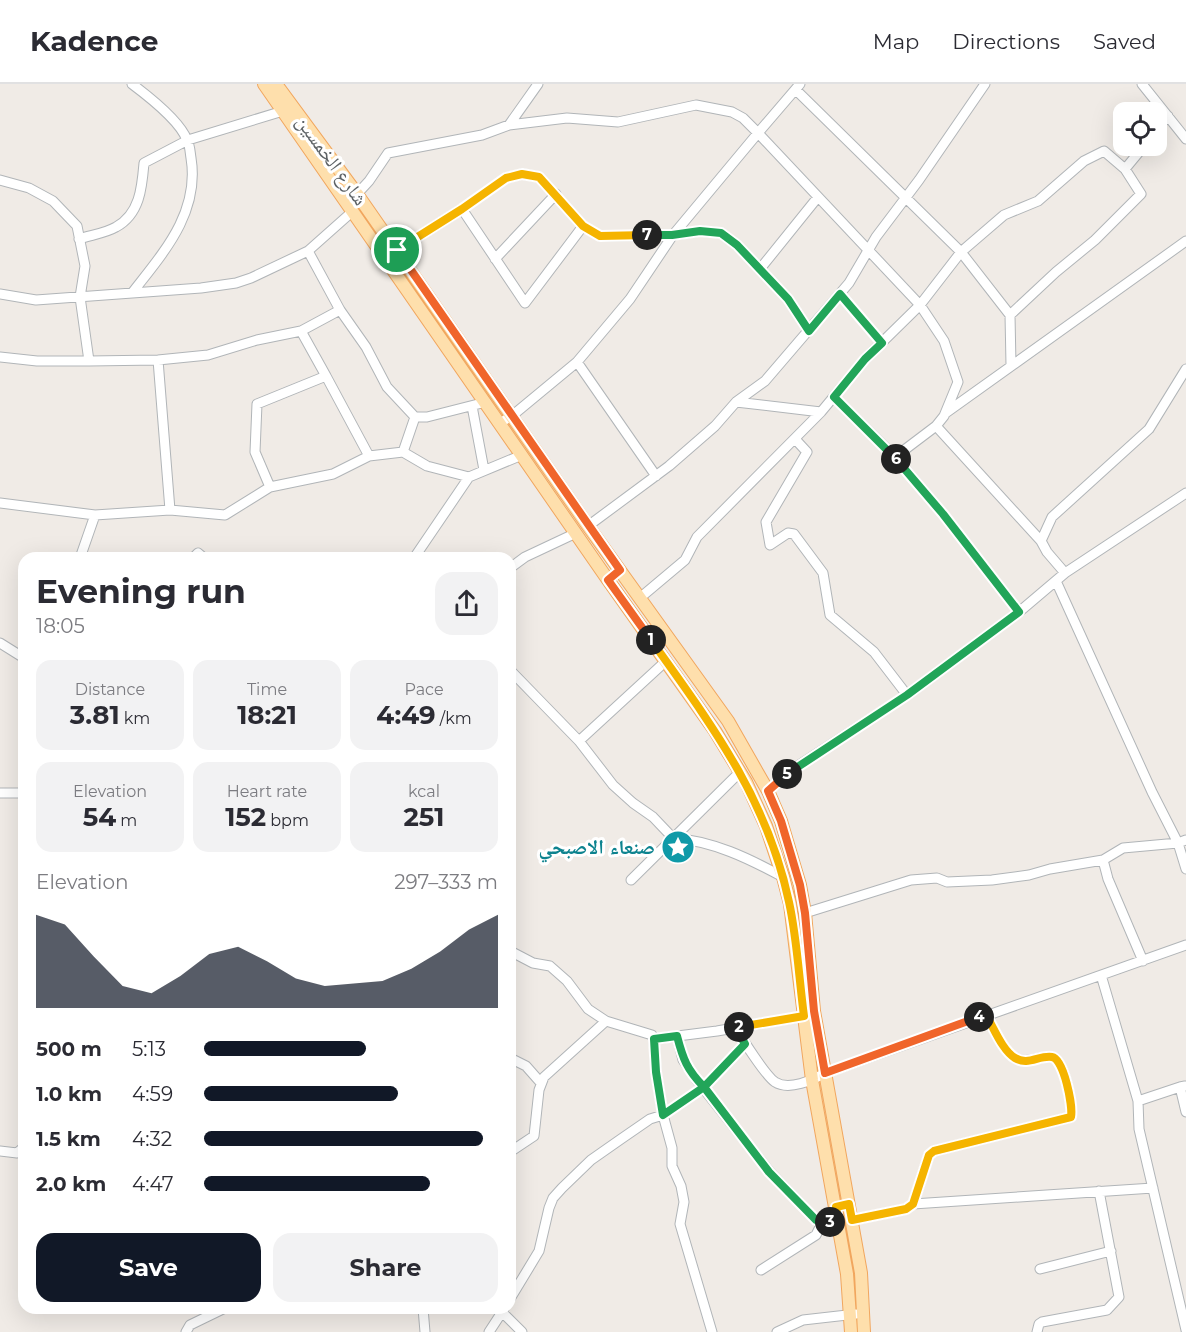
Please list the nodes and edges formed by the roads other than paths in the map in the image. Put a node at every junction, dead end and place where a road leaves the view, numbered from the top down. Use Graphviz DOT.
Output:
graph roads {
  1 [pos="132,84"];
  2 [pos="264,84"];
  3 [pos="276,84"];
  4 [pos="538,84"];
  5 [pos="985,84"];
  6 [pos="1142,84"];
  7 [pos="798,87"];
  8 [pos="283,111"];
  9 [pos="1168,116"];
  10 [pos="509,125"];
  11 [pos="758,133"];
  12 [pos="1186,139"];
  13 [pos="188,140"];
  14 [pos="1136,156"];
  15 [pos="1125,169"];
  16 [pos="0,180"];
  17 [pos="357,194"];
  18 [pos="556,194"];
  19 [pos="818,197"];
  20 [pos="907,197"];
  21 [pos="462,209"];
  22 [pos="353,211"];
  23 [pos="583,226"];
  24 [pos="672,235"];
  25 [pos="79,239"];
  26 [pos="1186,241"];
  27 [pos="397,250"];
  28 [pos="868,250"];
  29 [pos="308,251"];
  30 [pos="961,252"];
  31 [pos="495,259"];
  32 [pos="760,269"];
  33 [pos="132,293"];
  34 [pos="0,294"];
  35 [pos="840,294"];
  36 [pos="81,297"];
  37 [pos="920,305"];
  38 [pos="340,309"];
  39 [pos="1010,315"];
  40 [pos="301,331"];
  41 [pos="809,331"];
  42 [pos="882,343"];
  43 [pos="0,357"];
  44 [pos="158,360"];
  45 [pos="89,361"];
  46 [pos="577,362"];
  47 [pos="1011,365"];
  48 [pos="1186,369"];
  49 [pos="326,376"];
  50 [pos="834,397"];
  51 [pos="486,402"];
  52 [pos="736,402"];
  53 [pos="472,406"];
  54 [pos="822,412"];
  55 [pos="945,414"];
  56 [pos="513,415"];
  57 [pos="415,417"];
  58 [pos="500,423"];
  59 [pos="936,426"];
  60 [pos="795,439"];
  61 [pos="403,452"];
  62 [pos="522,455"];
  63 [pos="369,456"];
  64 [pos="895,457"];
  65 [pos="484,470"];
  66 [pos="656,476"];
  67 [pos="469,477"];
  68 [pos="270,487"];
  69 [pos="1186,493"];
  70 [pos="0,503"];
  71 [pos="170,510"];
  72 [pos="95,515"];
  73 [pos="588,526"];
  74 [pos="576,533"];
  75 [pos="1041,541"];
  76 [pos="82,552"];
  77 [pos="418,552"];
  78 [pos="516,564"];
  79 [pos="620,570"];
  80 [pos="1065,573"];
  81 [pos="608,580"];
  82 [pos="1056,581"];
  83 [pos="641,597"];
  84 [pos="1019,612"];
  85 [pos="0,643"];
  86 [pos="18,653"];
  87 [pos="666,662"];
  88 [pos="516,676"];
  89 [pos="907,695"];
  90 [pos="579,741"];
  91 [pos="740,772"];
  92 [pos="768,791"];
  93 [pos="0,793"];
  94 [pos="18,793"];
  95 [pos="781,821"];
  96 [pos="766,826"];
  97 [pos="673,838"];
  98 [pos="1182,842"];
  99 [pos="1103,860"];
  100 [pos="1186,869"];
  101 [pos="783,877"];
  102 [pos="631,880"];
  103 [pos="805,913"];
  104 [pos="1186,945"];
  105 [pos="516,954"];
  106 [pos="1143,961"];
  107 [pos="1101,975"];
  108 [pos="986,1015"];
  109 [pos="804,1016"];
  110 [pos="606,1021"];
  111 [pos="736,1028"];
  112 [pos="677,1036"];
  113 [pos="654,1039"];
  114 [pos="745,1044"];
  115 [pos="516,1061"];
  116 [pos="825,1073"];
  117 [pos="812,1080"];
  118 [pos="542,1083"];
  119 [pos="1183,1086"];
  120 [pos="704,1087"];
  121 [pos="1137,1101"];
  122 [pos="1186,1112"];
  123 [pos="663,1115"];
  124 [pos="516,1148"];
  125 [pos="0,1151"];
  126 [pos="18,1152"];
  127 [pos="1152,1188"];
  128 [pos="1099,1191"];
  129 [pos="849,1204"];
  130 [pos="913,1204"];
  131 [pos="836,1207"];
  132 [pos="852,1220"];
  133 [pos="838,1221"];
  134 [pos="822,1223"];
  135 [pos="1111,1251"];
  136 [pos="1040,1269"];
  137 [pos="761,1270"];
  138 [pos="516,1289"];
  139 [pos="213,1314"];
  140 [pos="423,1314"];
  141 [pos="500,1314"];
  142 [pos="506,1314"];
  143 [pos="856,1314"];
  144 [pos="1186,1330"];
  145 [pos="186,1332"];
  146 [pos="424,1332"];
  147 [pos="489,1332"];
  148 [pos="522,1332"];
  149 [pos="712,1332"];
  150 [pos="777,1332"];
  151 [pos="851,1332"];
  152 [pos="864,1332"];
  153 [pos="1037,1332"];
  1 -- 13 [label="street"];
  2 -- 8 [label="main road, شارع الخمسين"];
  3 -- 17 [label="main road, شارع الخمسين"];
  4 -- 10 [label="street"];
  5 -- 20 [label="street"];
  6 -- 9 [label="street"];
  7 -- 11 [label="street"];
  7 -- 20 [label="street"];
  8 -- 13 [label="street"];
  8 -- 22 [label="main road, شارع الخمسين"];
  9 -- 12 [label="street"];
  10 -- 11 [label="street"];
  10 -- 17 [label="street"];
  11 -- 19 [label="street"];
  11 -- 24 [label="street"];
  13 -- 25 [label="street"];
  13 -- 33 [label="street"];
  14 -- 15 [label="street"];
  15 -- 30 [label="street"];
  15 -- 39 [label="street"];
  16 -- 25 [label="street"];
  17 -- 27 [label="main road, شارع الخمسين"];
  18 -- 21 [label="street"];
  18 -- 23 [label="street"];
  18 -- 31 [label="street"];
  19 -- 28 [label="street"];
  19 -- 32 [label="street"];
  20 -- 28 [label="street"];
  20 -- 30 [label="street"];
  21 -- 27 [label="street"];
  21 -- 31 [label="street"];
  22 -- 29 [label="street"];
  22 -- 51 [label="main road, شارع الخمسين"];
  23 -- 24 [label="street"];
  23 -- 31 [label="street"];
  24 -- 32 [label="street"];
  24 -- 46 [label="street"];
  25 -- 36 [label="street"];
  26 -- 47 [label="street"];
  27 -- 56 [label="main road, شارع الخمسين"];
  28 -- 35 [label="street"];
  28 -- 37 [label="street"];
  29 -- 33 [label="street"];
  29 -- 38 [label="street"];
  30 -- 37 [label="street"];
  30 -- 39 [label="street"];
  32 -- 41 [label="street"];
  33 -- 36 [label="street"];
  34 -- 36 [label="street"];
  35 -- 41 [label="street"];
  35 -- 42 [label="street"];
  36 -- 45 [label="street"];
  37 -- 42 [label="street"];
  37 -- 55 [label="street"];
  38 -- 40 [label="street"];
  38 -- 57 [label="street"];
  39 -- 47 [label="street"];
  40 -- 44 [label="street"];
  40 -- 49 [label="street"];
  41 -- 52 [label="street"];
  42 -- 50 [label="street"];
  43 -- 45 [label="street"];
  44 -- 45 [label="street"];
  44 -- 71 [label="street"];
  46 -- 56 [label="street"];
  46 -- 66 [label="street"];
  47 -- 55 [label="street"];
  48 -- 75 [label="street"];
  49 -- 63 [label="street"];
  49 -- 68 [label="street"];
  50 -- 54 [label="street"];
  50 -- 64 [label="street"];
  51 -- 53 [label="street"];
  51 -- 58 [label="main road, شارع الخمسين"];
  52 -- 54 [label="street"];
  52 -- 66 [label="street"];
  53 -- 57 [label="street"];
  53 -- 65 [label="street"];
  54 -- 60 [label="street"];
  55 -- 59 [label="street"];
  56 -- 58 [label="street"];
  56 -- 73 [label="main road, شارع الخمسين"];
  57 -- 61 [label="street"];
  58 -- 62 [label="main road, شارع الخمسين"];
  59 -- 64 [label="street"];
  59 -- 75 [label="street"];
  60 -- 83 [label="street"];
  60 -- 89 [label="street"];
  61 -- 63 [label="street"];
  61 -- 67 [label="street"];
  62 -- 65 [label="street"];
  62 -- 74 [label="main road, شارع الخمسين"];
  63 -- 68 [label="street"];
  64 -- 84 [label="street"];
  65 -- 67 [label="street"];
  66 -- 73 [label="street"];
  67 -- 77 [label="street"];
  68 -- 71 [label="street"];
  69 -- 80 [label="street"];
  70 -- 72 [label="street"];
  71 -- 72 [label="street"];
  72 -- 76 [label="street"];
  73 -- 79 [label="main road, شارع الخمسين"];
  74 -- 78 [label="street"];
  74 -- 81 [label="main road, شارع الخمسين"];
  75 -- 80 [label="street"];
  79 -- 81 [label="main road"];
  79 -- 83 [label="main road, شارع الخمسين"];
  80 -- 82 [label="street"];
  81 -- 87 [label="main road, شارع الخمسين"];
  82 -- 84 [label="street"];
  82 -- 98 [label="street"];
  83 -- 92 [label="main road, شارع الخمسين"];
  84 -- 89 [label="street"];
  85 -- 86 [label="street"];
  87 -- 90 [label="street"];
  87 -- 91 [label="main road, شارع الخمسين"];
  88 -- 90 [label="street"];
  89 -- 92 [label="street"];
  90 -- 97 [label="street"];
  91 -- 96 [label="main road, شارع الخمسين"];
  91 -- 97 [label="street"];
  92 -- 95 [label="main road, شارع الخمسين"];
  93 -- 94 [label="street"];
  95 -- 96 [label="main road"];
  95 -- 103 [label="main road, شارع الخمسين"];
  96 -- 101 [label="main road, شارع الخمسين"];
  97 -- 101 [label="street"];
  97 -- 102 [label="street"];
  98 -- 99 [label="street"];
  98 -- 100 [label="street"];
  99 -- 103 [label="street"];
  99 -- 106 [label="street"];
  101 -- 109 [label="main road, شارع الخمسين"];
  103 -- 116 [label="main road, شارع الخمسين"];
  104 -- 106 [label="street"];
  105 -- 110 [label="street"];
  106 -- 107 [label="street"];
  107 -- 108 [label="street"];
  107 -- 121 [label="street"];
  108 -- 116 [label="street"];
  108 -- 130 [label="street"];
  109 -- 111 [label="street"];
  109 -- 117 [label="main road, شارع الخمسين"];
  110 -- 113 [label="street"];
  110 -- 118 [label="street"];
  111 -- 112 [label="street"];
  111 -- 114 [label="street"];
  112 -- 113 [label="street"];
  112 -- 120 [label="street"];
  113 -- 123 [label="street"];
  114 -- 117 [label="street"];
  114 -- 120 [label="street"];
  115 -- 118 [label="street"];
  116 -- 117 [label="street"];
  116 -- 129 [label="main road, شارع الخمسين"];
  117 -- 131 [label="main road, شارع الخمسين"];
  118 -- 124 [label="street"];
  119 -- 121 [label="street"];
  119 -- 122 [label="street"];
  120 -- 123 [label="street"];
  120 -- 134 [label="street"];
  121 -- 127 [label="street"];
  123 -- 138 [label="street"];
  123 -- 149 [label="street"];
  125 -- 126 [label="street"];
  127 -- 128 [label="street"];
  127 -- 144 [label="street"];
  128 -- 130 [label="street"];
  128 -- 135 [label="street"];
  129 -- 131 [label="main road"];
  129 -- 132 [label="main road, شارع الخمسين"];
  130 -- 132 [label="street"];
  131 -- 133 [label="main road, شارع الخمسين"];
  132 -- 143 [label="main road, شارع الخمسين"];
  133 -- 134 [label="street"];
  133 -- 143 [label="main road, شارع الخمسين"];
  134 -- 137 [label="street"];
  135 -- 136 [label="street"];
  135 -- 153 [label="street"];
  139 -- 145 [label="street"];
  140 -- 146 [label="street"];
  141 -- 147 [label="street"];
  142 -- 148 [label="street"];
  143 -- 150 [label="street"];
  143 -- 151 [label="main road, شارع الخمسين"];
  143 -- 152 [label="main road, شارع الخمسين"];
}
